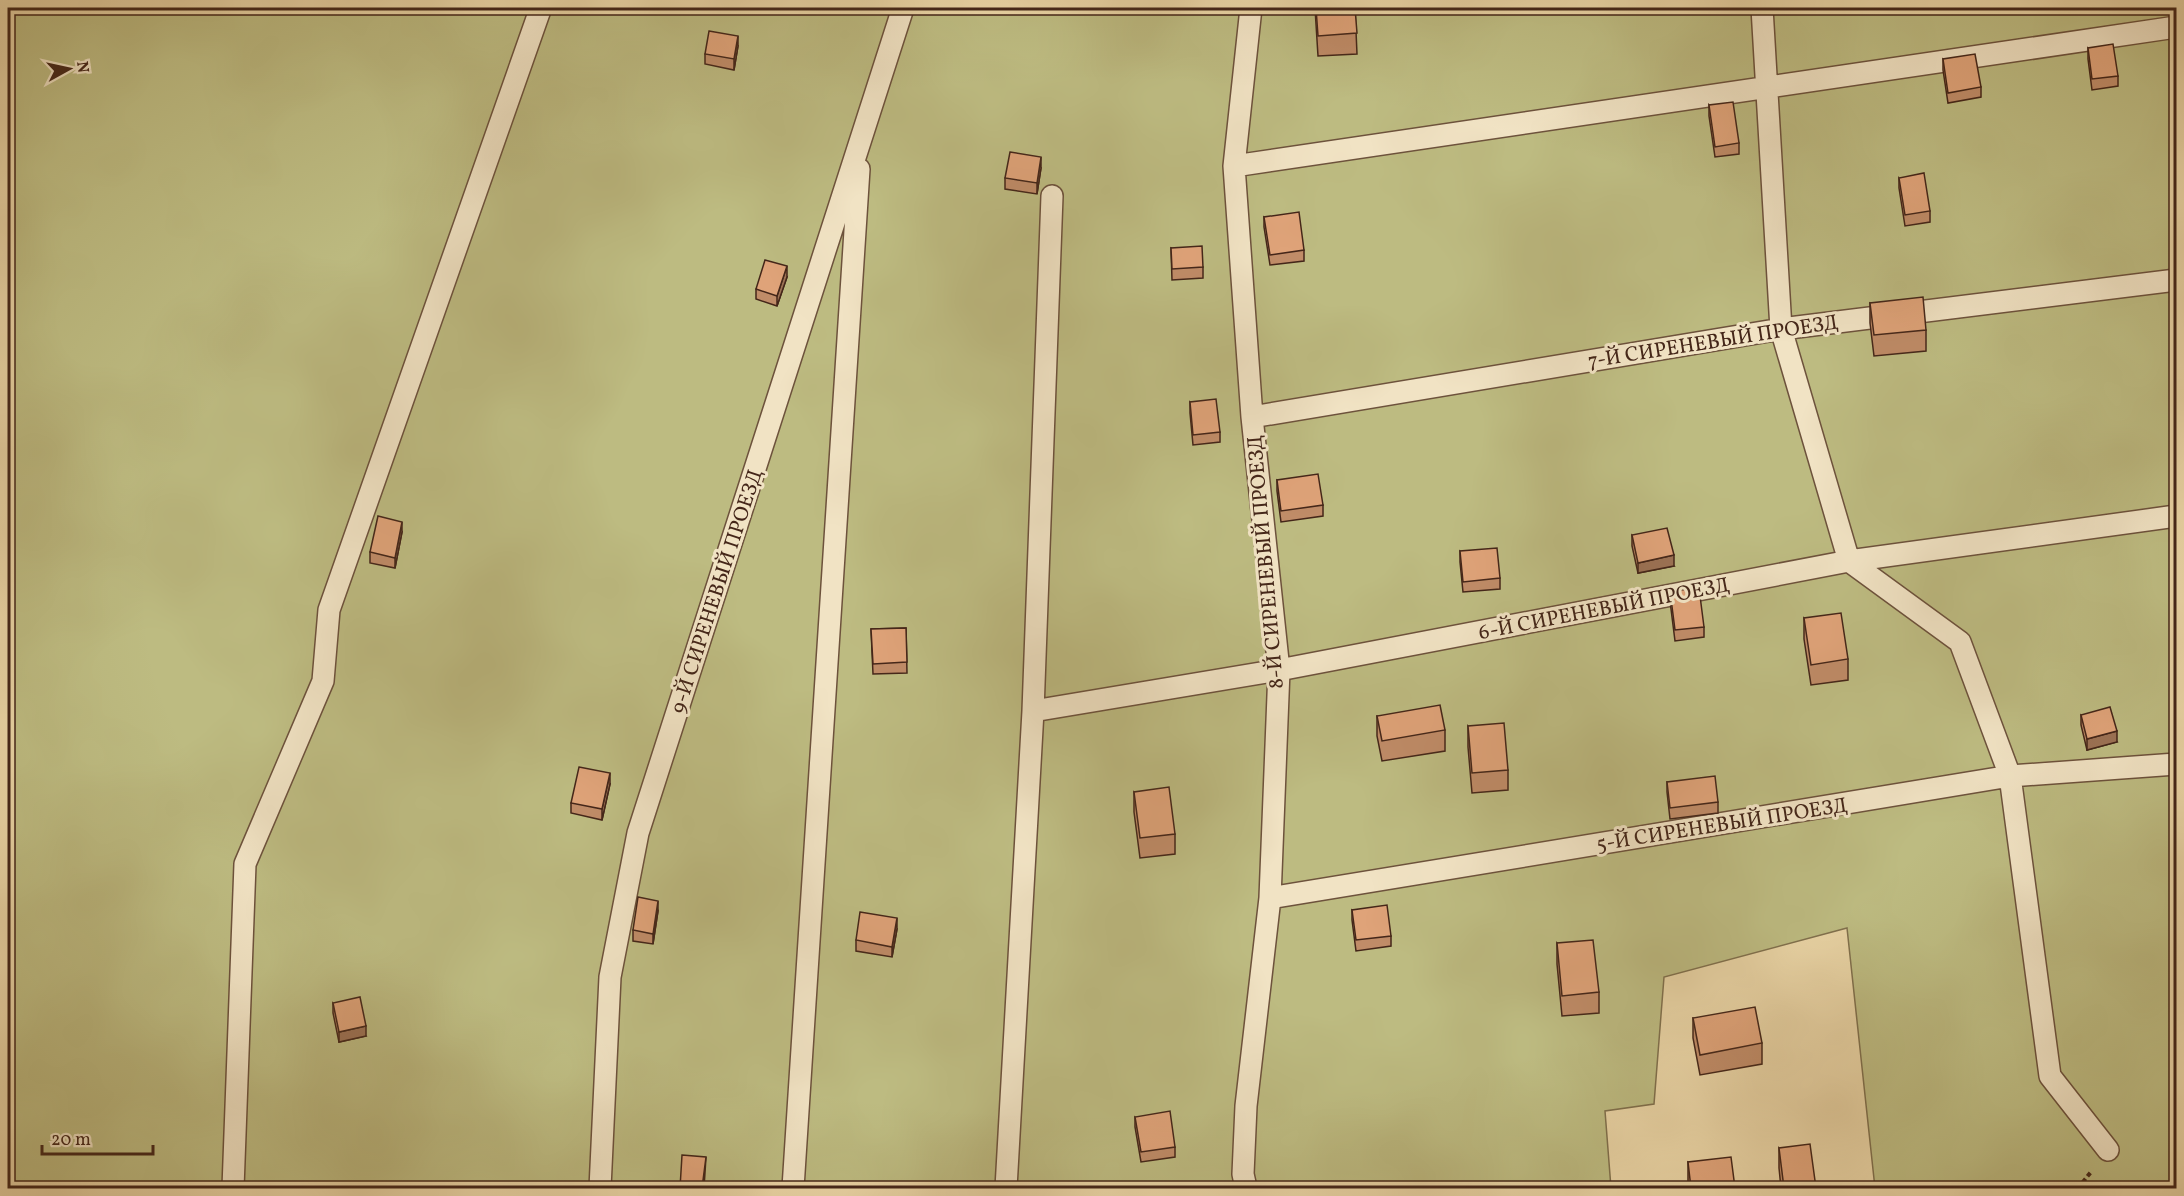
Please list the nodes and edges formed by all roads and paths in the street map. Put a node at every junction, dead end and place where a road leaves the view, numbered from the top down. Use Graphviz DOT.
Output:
graph roads {
  1 [pos="903,8"];
  2 [pos="1251,8"];
  3 [pos="1762,8"];
  4 [pos="540,10"];
  5 [pos="2176,27"];
  6 [pos="1765,87"];
  7 [pos="861,135"];
  8 [pos="1234,166"];
  9 [pos="1052,196"];
  10 [pos="2176,280"];
  11 [pos="1781,329"];
  12 [pos="1252,417"];
  13 [pos="2176,516"];
  14 [pos="1849,561"];
  15 [pos="1279,670"];
  16 [pos="1033,711"];
  17 [pos="2176,764"];
  18 [pos="2010,776"];
  19 [pos="1270,898"];
  20 [pos="2108,1150"];
  21 [pos="233,1188"];
  22 [pos="600,1188"];
  23 [pos="793,1188"];
  24 [pos="1006,1188"];
  25 [pos="1246,1188"];
  1 -- 7 [label="lane, 9-Й СИРЕНЕВЫЙ ПРОЕЗД"];
  2 -- 8 [label="lane, 8-Й СИРЕНЕВЫЙ ПРОЕЗД"];
  3 -- 6 [label="lane"];
  4 -- 21 [label="lane"];
  5 -- 6 [label="lane"];
  6 -- 8 [label="lane"];
  6 -- 11 [label="lane"];
  7 -- 22 [label="lane, 9-Й СИРЕНЕВЫЙ ПРОЕЗД"];
  7 -- 23 [label="lane"];
  8 -- 12 [label="lane, 8-Й СИРЕНЕВЫЙ ПРОЕЗД"];
  9 -- 16 [label="lane"];
  10 -- 11 [label="lane, 7-Й СИРЕНЕВЫЙ ПРОЕЗД"];
  11 -- 12 [label="lane, 7-Й СИРЕНЕВЫЙ ПРОЕЗД"];
  11 -- 14 [label="lane"];
  12 -- 15 [label="lane, 8-Й СИРЕНЕВЫЙ ПРОЕЗД"];
  13 -- 14 [label="lane, 6-Й СИРЕНЕВЫЙ ПРОЕЗД"];
  14 -- 15 [label="lane, 6-Й СИРЕНЕВЫЙ ПРОЕЗД"];
  14 -- 18 [label="lane"];
  15 -- 16 [label="lane, 6-Й СИРЕНЕВЫЙ ПРОЕЗД"];
  15 -- 19 [label="lane, 8-Й СИРЕНЕВЫЙ ПРОЕЗД"];
  16 -- 24 [label="lane"];
  17 -- 18 [label="lane, 5-Й СИРЕНЕВЫЙ ПРОЕЗД"];
  18 -- 19 [label="lane, 5-Й СИРЕНЕВЫЙ ПРОЕЗД"];
  18 -- 20 [label="lane"];
  19 -- 25 [label="lane, 8-Й СИРЕНЕВЫЙ ПРОЕЗД"];
}
